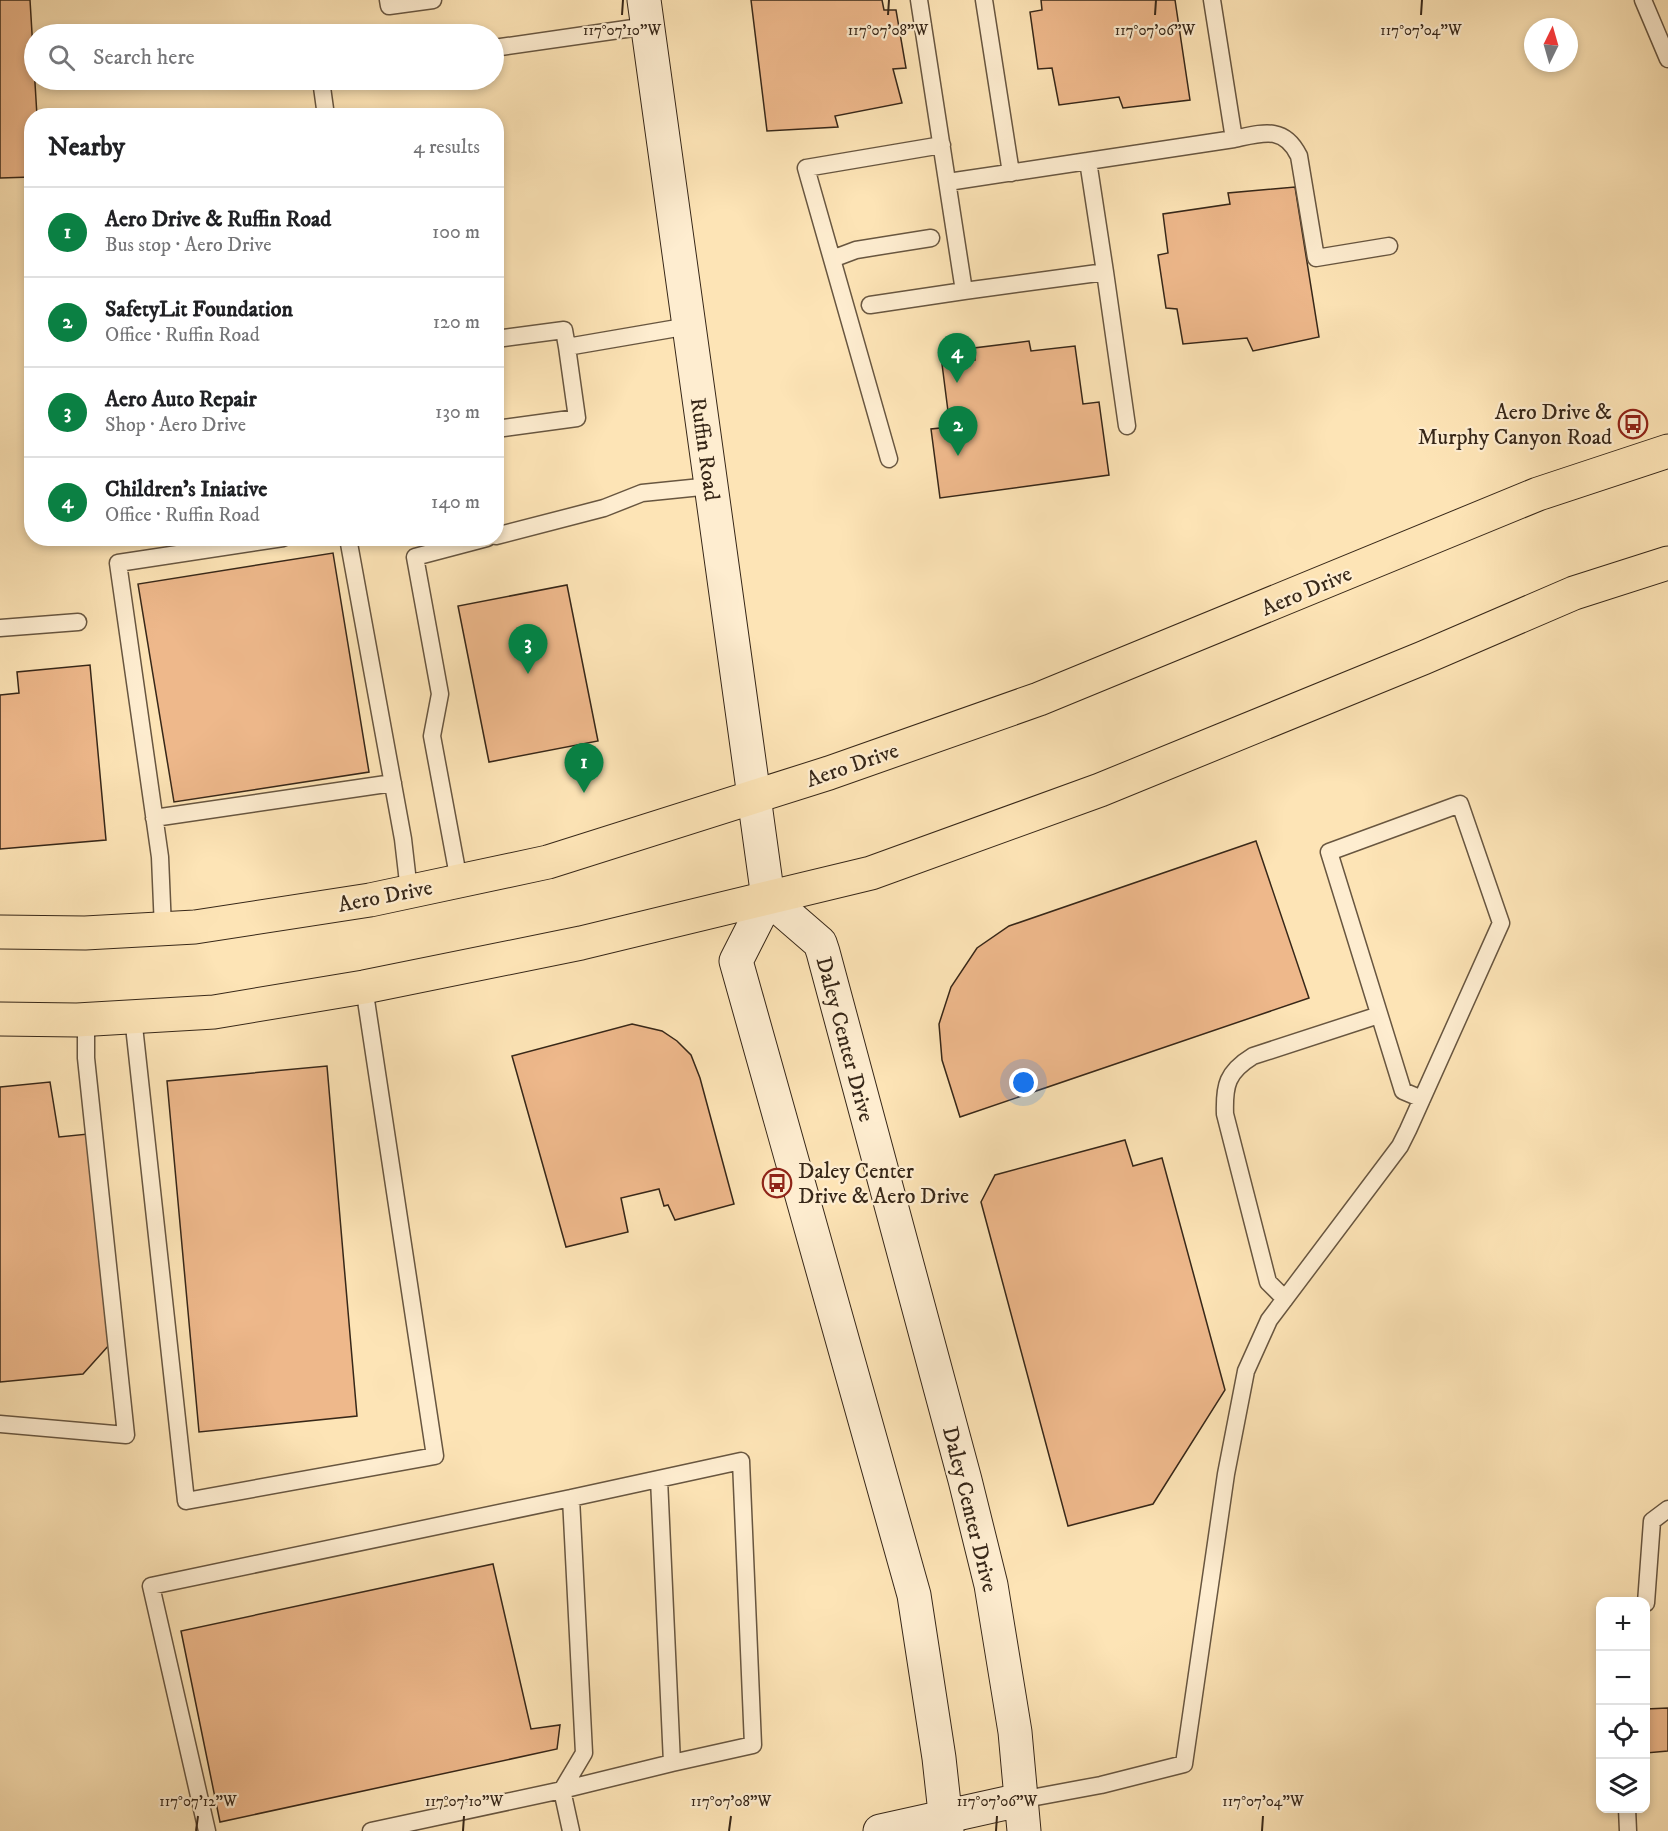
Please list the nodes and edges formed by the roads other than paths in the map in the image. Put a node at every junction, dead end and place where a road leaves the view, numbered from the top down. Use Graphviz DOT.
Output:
graph roads {
  1 [pos="388,0"];
  2 [pos="433,0"];
  3 [pos="919,0"];
  4 [pos="984,0"];
  5 [pos="1212,0"];
  6 [pos="1643,0"];
  7 [pos="646,13"];
  8 [pos="504,46"];
  9 [pos="1668,59"];
  10 [pos="322,90"];
  11 [pos="325,108"];
  12 [pos="1234,139"];
  13 [pos="942,145"];
  14 [pos="1088,161"];
  15 [pos="1011,173"];
  16 [pos="948,182"];
  17 [pos="931,238"];
  18 [pos="1389,246"];
  19 [pos="832,259"];
  20 [pos="1105,272"];
  21 [pos="964,291"];
  22 [pos="870,305"];
  23 [pos="689,326"];
  24 [pos="504,338"];
  25 [pos="567,347"];
  26 [pos="1127,426"];
  27 [pos="504,428"];
  28 [pos="1668,451"];
  29 [pos="889,459"];
  30 [pos="711,486"];
  31 [pos="504,534"];
  32 [pos="230,546"];
  33 [pos="349,546"];
  34 [pos="457,546"];
  35 [pos="1668,563"];
  36 [pos="78,622"];
  37 [pos="0,628"];
  38 [pos="393,783"];
  39 [pos="753,797"];
  40 [pos="154,818"];
  41 [pos="459,881"];
  42 [pos="409,891"];
  43 [pos="768,898"];
  44 [pos="163,929"];
  45 [pos="0,932"];
  46 [pos="364,987"];
  47 [pos="1380,1015"];
  48 [pos="133,1017"];
  49 [pos="0,1019"];
  50 [pos="86,1020"];
  51 [pos="1422,1099"];
  52 [pos="1285,1299"];
  53 [pos="0,1424"];
  54 [pos="659,1479"];
  55 [pos="571,1498"];
  56 [pos="1668,1509"];
  57 [pos="1646,1597"];
  58 [pos="672,1763"];
  59 [pos="562,1790"];
  60 [pos="1627,1813"];
  61 [pos="1022,1815"];
  62 [pos="946,1824"];
  63 [pos="207,1831"];
  64 [pos="371,1831"];
  65 [pos="571,1831"];
  66 [pos="880,1831"];
  67 [pos="1628,1831"];
  1 -- 2 [label="lane"];
  3 -- 13 [label="lane"];
  4 -- 15 [label="lane"];
  5 -- 12 [label="lane"];
  6 -- 9 [label="lane"];
  7 -- 8 [label="lane"];
  7 -- 23 [label="main road, Ruffin Road"];
  10 -- 11 [label="lane"];
  12 -- 14 [label="lane"];
  12 -- 18 [label="lane"];
  13 -- 16 [label="lane"];
  13 -- 19 [label="lane"];
  14 -- 15 [label="lane"];
  14 -- 20 [label="lane"];
  15 -- 16 [label="lane"];
  16 -- 21 [label="lane"];
  17 -- 19 [label="lane"];
  19 -- 29 [label="lane"];
  20 -- 21 [label="lane"];
  20 -- 26 [label="lane"];
  21 -- 22 [label="lane"];
  23 -- 25 [label="lane"];
  23 -- 30 [label="main road, Ruffin Road"];
  24 -- 25 [label="lane"];
  25 -- 27 [label="lane"];
  28 -- 39 [label="main road, Aero Drive"];
  30 -- 31 [label="lane"];
  30 -- 39 [label="main road, Ruffin Road"];
  32 -- 40 [label="lane"];
  33 -- 38 [label="lane"];
  34 -- 41 [label="lane"];
  35 -- 43 [label="main road"];
  36 -- 37 [label="lane"];
  38 -- 40 [label="lane"];
  38 -- 42 [label="lane"];
  39 -- 41 [label="main road, Aero Drive"];
  39 -- 43 [label="main road, Ruffin Road"];
  40 -- 44 [label="lane"];
  41 -- 42 [label="main road, Aero Drive"];
  42 -- 44 [label="main road, Aero Drive"];
  43 -- 46 [label="main road"];
  43 -- 61 [label="main road, Daley Center Drive"];
  43 -- 62 [label="main road"];
  44 -- 45 [label="main road, Aero Drive"];
  46 -- 48 [label="main road"];
  46 -- 48 [label="lane"];
  47 -- 51 [label="lane"];
  47 -- 51 [label="lane"];
  47 -- 52 [label="lane"];
  48 -- 50 [label="main road"];
  49 -- 50 [label="main road"];
  50 -- 53 [label="lane"];
  51 -- 52 [label="lane"];
  52 -- 61 [label="lane"];
  54 -- 55 [label="lane"];
  54 -- 58 [label="lane"];
  54 -- 58 [label="lane"];
  55 -- 59 [label="lane"];
  55 -- 63 [label="lane"];
  56 -- 57 [label="lane"];
  58 -- 59 [label="lane"];
  59 -- 64 [label="lane"];
  59 -- 65 [label="lane"];
  60 -- 67 [label="lane"];
  61 -- 62 [label="main road"];
  62 -- 66 [label="main road"];
}
